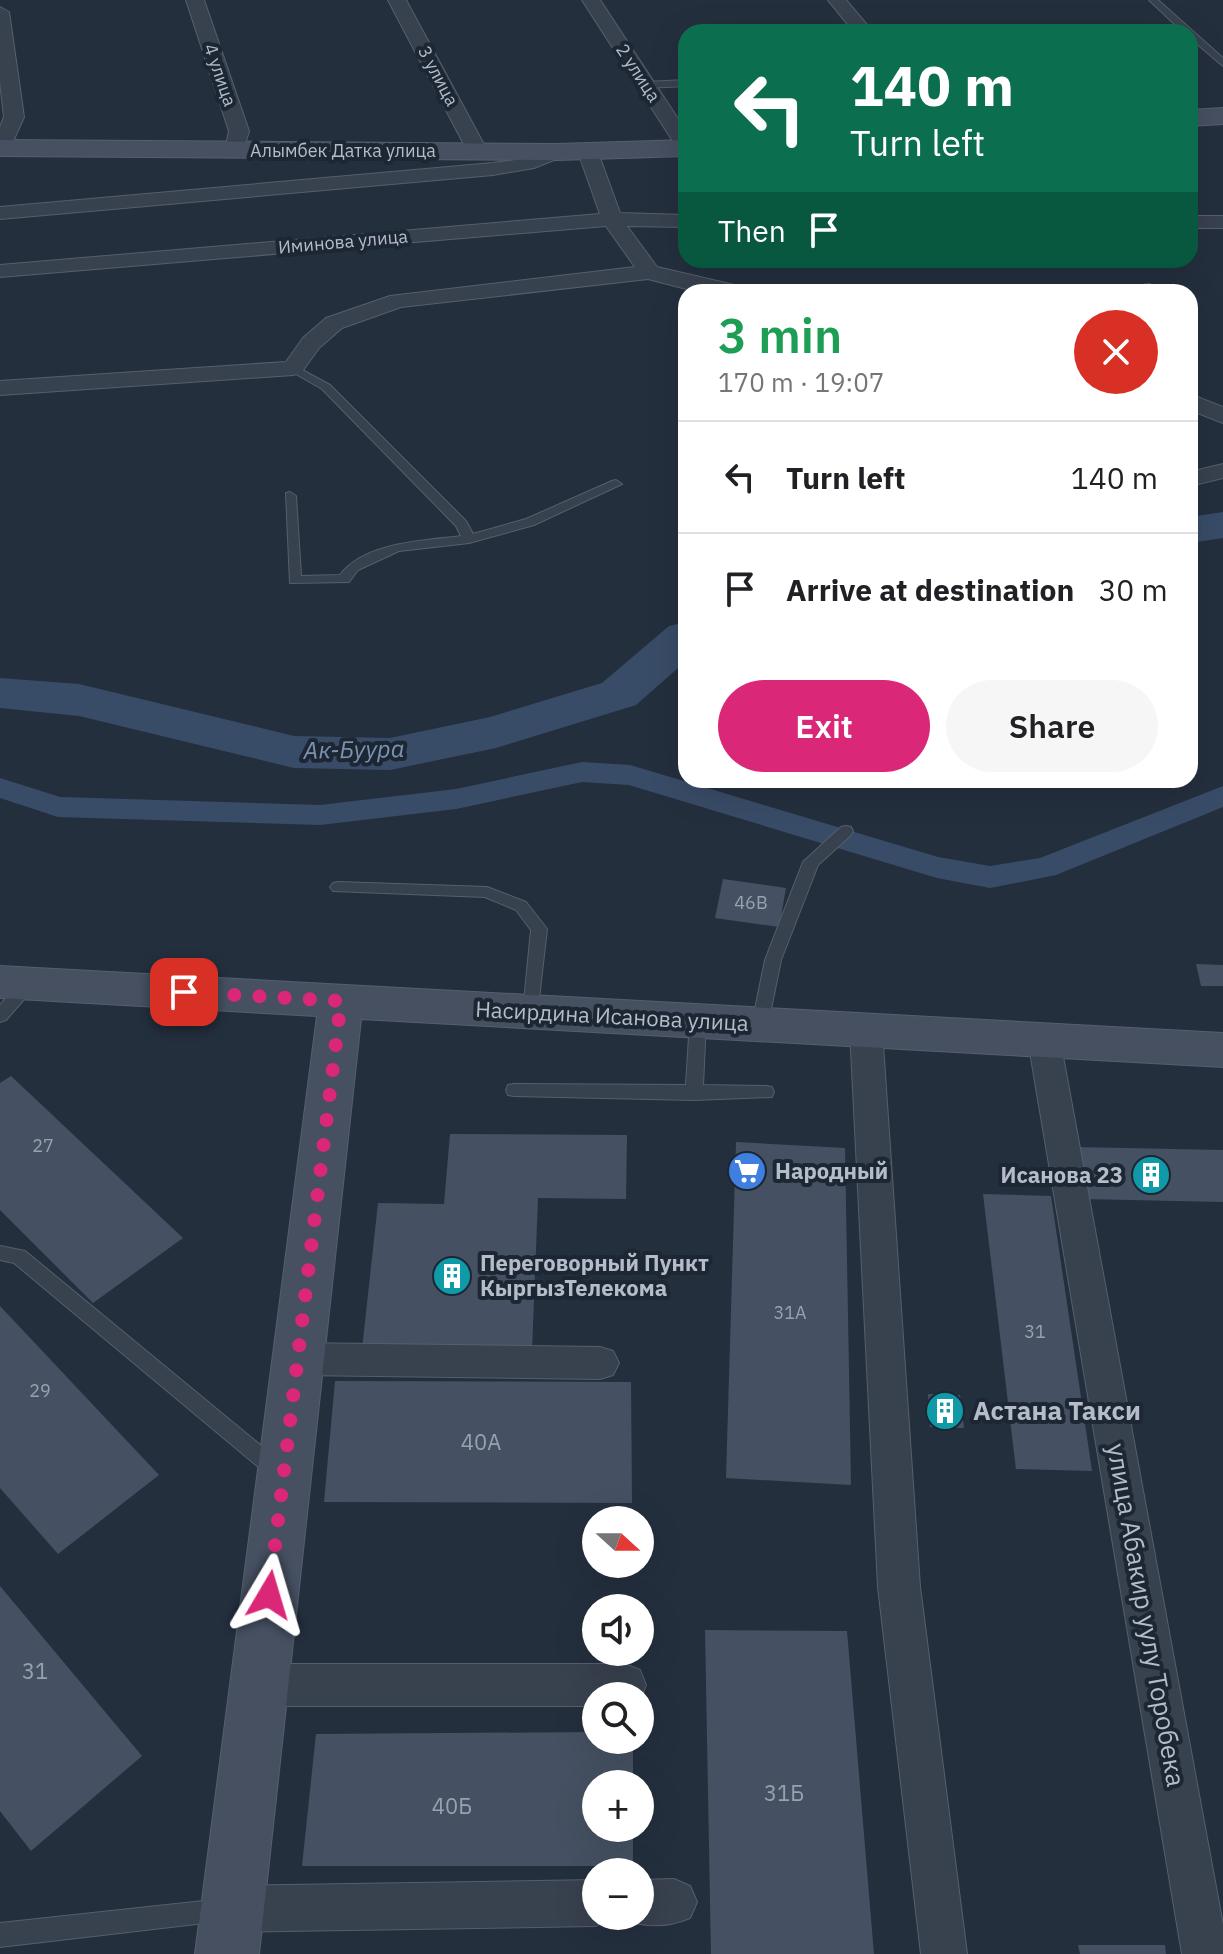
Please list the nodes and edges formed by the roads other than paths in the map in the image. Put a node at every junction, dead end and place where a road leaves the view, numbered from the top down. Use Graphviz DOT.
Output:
graph roads {
  1 [pos="195,0"];
  2 [pos="397,0"];
  3 [pos="591,0"];
  4 [pos="837,0"];
  5 [pos="1153,0"];
  6 [pos="0,12"];
  7 [pos="857,24"];
  8 [pos="1179,24"];
  9 [pos="1198,41"];
  10 [pos="1223,63"];
  11 [pos="678,83"];
  12 [pos="646,85"];
  13 [pos="1223,116"];
  14 [pos="1198,118"];
  15 [pos="678,135"];
  16 [pos="678,147"];
  17 [pos="0,148"];
  18 [pos="235,150"];
  19 [pos="478,152"];
  20 [pos="557,152"];
  21 [pos="588,152"];
  22 [pos="0,213"];
  23 [pos="612,219"];
  24 [pos="678,221"];
  25 [pos="1198,222"];
  26 [pos="1223,222"];
  27 [pos="0,271"];
  28 [pos="649,272"];
  29 [pos="690,284"];
  30 [pos="293,368"];
  31 [pos="0,388"];
  32 [pos="1198,405"];
  33 [pos="1223,416"];
  34 [pos="1223,471"];
  35 [pos="1198,477"];
  36 [pos="616,484"];
  37 [pos="290,496"];
  38 [pos="469,539"];
  39 [pos="846,831"];
  40 [pos="338,887"];
  41 [pos="9,994"];
  42 [pos="341,1001"];
  43 [pos="531,1012"];
  44 [pos="698,1021"];
  45 [pos="760,1024"];
  46 [pos="866,1030"];
  47 [pos="1044,1040"];
  48 [pos="1223,1050"];
  49 [pos="514,1090"];
  50 [pos="766,1092"];
  51 [pos="694,1093"];
  52 [pos="0,1253"];
  53 [pos="297,1359"];
  54 [pos="600,1363"];
  55 [pos="283,1475"];
  56 [pos="258,1685"];
  57 [pos="582,1685"];
  58 [pos="582,1904"];
  59 [pos="229,1932"];
  60 [pos="0,1935"];
  61 [pos="944,1954"];
  62 [pos="1205,1954"];
  1 -- 18 [label="street, 4 улица"];
  2 -- 19 [label="street, 3 улица"];
  3 -- 12 [label="street, 2 улица"];
  4 -- 7 [label="street"];
  5 -- 8 [label="lane"];
  6 -- 17 [label="street"];
  9 -- 10 [label="lane"];
  11 -- 12 [label="lane"];
  12 -- 15 [label="street, 2 улица"];
  13 -- 14 [label="main road"];
  16 -- 21 [label="main road, Алымбек Датка улица"];
  17 -- 18 [label="main road, Алымбек Датка улица"];
  18 -- 19 [label="main road, Алымбек Датка улица"];
  19 -- 20 [label="main road, Алымбек Датка улица"];
  20 -- 21 [label="main road, Алымбек Датка улица"];
  20 -- 22 [label="street"];
  21 -- 23 [label="street"];
  23 -- 24 [label="street, Иминова улица"];
  23 -- 27 [label="street, Иминова улица"];
  23 -- 28 [label="street"];
  25 -- 26 [label="street"];
  28 -- 29 [label="street"];
  28 -- 30 [label="street"];
  30 -- 31 [label="street"];
  30 -- 38 [label="lane"];
  32 -- 33 [label="street"];
  34 -- 35 [label="street"];
  36 -- 38 [label="lane"];
  37 -- 38 [label="lane"];
  39 -- 45 [label="lane"];
  40 -- 43 [label="lane"];
  41 -- 42 [label="main road, Насирдина Исанова улица"];
  42 -- 43 [label="main road, Насирдина Исанова улица"];
  42 -- 53 [label="main road"];
  43 -- 44 [label="main road, Насирдина Исанова улица"];
  44 -- 45 [label="main road, Насирдина Исанова улица"];
  44 -- 51 [label="lane"];
  45 -- 46 [label="main road, Насирдина Исанова улица"];
  46 -- 47 [label="main road, Насирдина Исанова улица"];
  46 -- 61 [label="street"];
  47 -- 48 [label="main road, Насирдина Исанова улица"];
  47 -- 62 [label="street, улица Абакир уулу Торобека"];
  49 -- 51 [label="lane"];
  50 -- 51 [label="lane"];
  52 -- 55 [label="lane"];
  53 -- 54 [label="street"];
  53 -- 55 [label="main road"];
  55 -- 56 [label="main road"];
  56 -- 57 [label="street"];
  56 -- 59 [label="main road"];
  58 -- 59 [label="street"];
  59 -- 60 [label="lane"];
}
